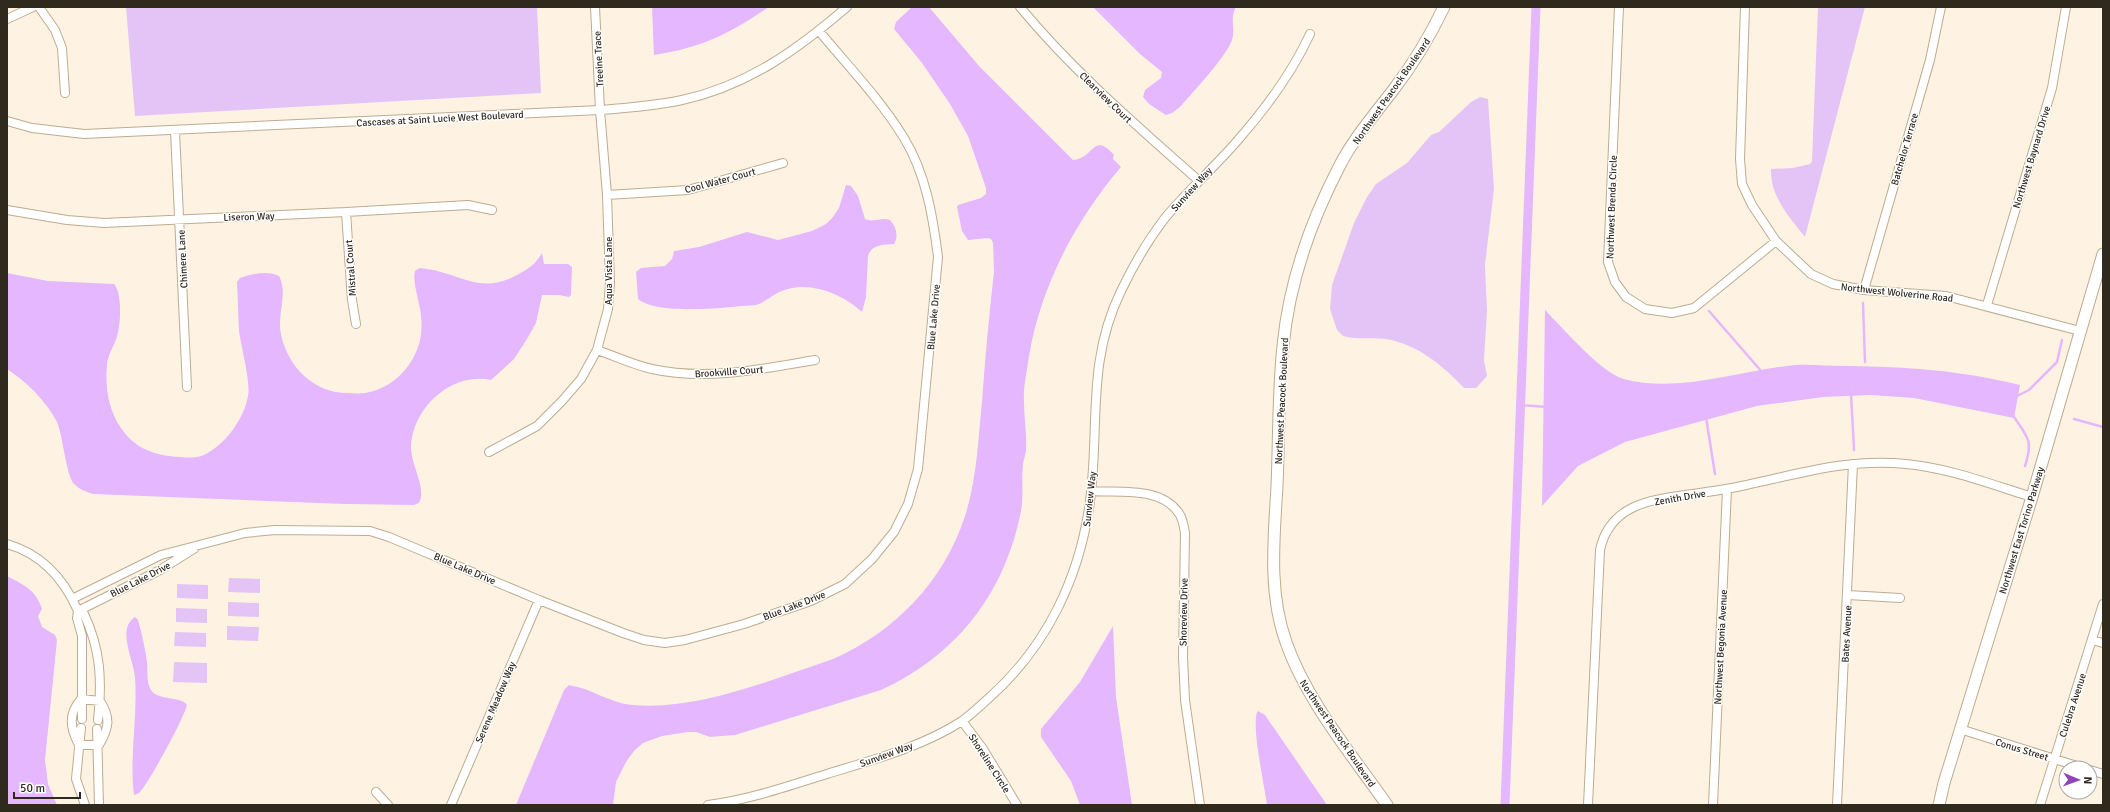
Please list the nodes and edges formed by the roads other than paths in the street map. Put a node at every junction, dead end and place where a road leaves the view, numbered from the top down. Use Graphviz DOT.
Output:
graph roads {
  1 [pos="33,7"];
  2 [pos="39,7"];
  3 [pos="595,7"];
  4 [pos="847,7"];
  5 [pos="1020,7"];
  6 [pos="1444,7"];
  7 [pos="1618,7"];
  8 [pos="1745,7"];
  9 [pos="1941,7"];
  10 [pos="2066,7"];
  11 [pos="7,19"];
  12 [pos="819,31"];
  13 [pos="1310,34"];
  14 [pos="65,93"];
  15 [pos="600,110"];
  16 [pos="7,121"];
  17 [pos="175,130"];
  18 [pos="783,163"];
  19 [pos="1198,180"];
  20 [pos="607,195"];
  21 [pos="7,210"];
  22 [pos="492,210"];
  23 [pos="346,212"];
  24 [pos="180,219"];
  25 [pos="1776,241"];
  26 [pos="2103,254"];
  27 [pos="1864,290"];
  28 [pos="1987,305"];
  29 [pos="356,324"];
  30 [pos="2080,331"];
  31 [pos="597,350"];
  32 [pos="815,360"];
  33 [pos="187,387"];
  34 [pos="490,452"];
  35 [pos="1853,464"];
  36 [pos="1727,489"];
  37 [pos="1092,491"];
  38 [pos="2032,497"];
  39 [pos="7,544"];
  40 [pos="200,544"];
  41 [pos="130,570"];
  42 [pos="136,582"];
  43 [pos="1848,596"];
  44 [pos="1900,598"];
  45 [pos="72,599"];
  46 [pos="539,600"];
  47 [pos="2103,604"];
  48 [pos="78,611"];
  49 [pos="2092,640"];
  50 [pos="2103,644"];
  51 [pos="82,699"];
  52 [pos="100,701"];
  53 [pos="82,718"];
  54 [pos="98,720"];
  55 [pos="962,721"];
  56 [pos="82,728"];
  57 [pos="97,729"];
  58 [pos="1960,729"];
  59 [pos="79,745"];
  60 [pos="99,745"];
  61 [pos="2055,759"];
  62 [pos="2058,760"];
  63 [pos="376,792"];
  64 [pos="736,803"];
  65 [pos="85,805"];
  66 [pos="99,805"];
  67 [pos="388,805"];
  68 [pos="452,805"];
  69 [pos="708,805"];
  70 [pos="1017,805"];
  71 [pos="1200,805"];
  72 [pos="1387,805"];
  73 [pos="1588,805"];
  74 [pos="1713,805"];
  75 [pos="1837,805"];
  76 [pos="1939,805"];
  77 [pos="2040,805"];
  1 -- 11 [label="street"];
  2 -- 14 [label="street"];
  3 -- 15 [label="street, Treeine Trace"];
  4 -- 12 [label="street, Cascases at Saint Lucie West Boulevard"];
  5 -- 19 [label="street, Clearview Court"];
  6 -- 72 [label="street, Northwest Peacock Boulevard"];
  7 -- 25 [label="street, Northwest Brenda Circle"];
  8 -- 25 [label="street, Northwest Wolverine Road"];
  9 -- 27 [label="street, Batchelor Terrace"];
  10 -- 28 [label="street, Northwest Baynard Drive"];
  12 -- 15 [label="street, Cascases at Saint Lucie West Boulevard"];
  12 -- 46 [label="street, Blue Lake Drive"];
  13 -- 19 [label="street, Sunview Way"];
  15 -- 17 [label="street, Cascases at Saint Lucie West Boulevard"];
  15 -- 20 [label="street, Aqua Vista Lane"];
  16 -- 17 [label="street, Cascases at Saint Lucie West Boulevard"];
  17 -- 24 [label="street, Chimere Lane"];
  18 -- 20 [label="street, Cool Water Court"];
  19 -- 37 [label="street, Sunview Way"];
  20 -- 31 [label="street, Aqua Vista Lane"];
  21 -- 24 [label="street, Liseron Way"];
  22 -- 23 [label="street, Liseron Way"];
  23 -- 24 [label="street, Liseron Way"];
  23 -- 29 [label="street, Mistral Court"];
  24 -- 33 [label="street, Chimere Lane"];
  25 -- 27 [label="street, Northwest Wolverine Road"];
  26 -- 30 [label="street, Northwest East Torino Parkway"];
  27 -- 28 [label="street, Northwest Wolverine Road"];
  28 -- 30 [label="street, Northwest Wolverine Road"];
  30 -- 38 [label="street, Northwest East Torino Parkway"];
  31 -- 32 [label="street, Brookville Court"];
  31 -- 34 [label="street, Aqua Vista Lane"];
  35 -- 36 [label="street, Zenith Drive"];
  35 -- 38 [label="street, Zenith Drive"];
  35 -- 43 [label="street, Bates Avenue"];
  36 -- 73 [label="street, Zenith Drive"];
  36 -- 74 [label="street, Northwest Begonia Avenue"];
  37 -- 55 [label="street, Sunview Way"];
  37 -- 71 [label="street, Shoreview Drive"];
  38 -- 58 [label="street, Northwest East Torino Parkway"];
  39 -- 45 [label="street"];
  40 -- 41 [label="street, Blue Lake Drive"];
  40 -- 42 [label="street, Blue Lake Drive"];
  40 -- 46 [label="street, Blue Lake Drive"];
  41 -- 42 [label="street"];
  41 -- 45 [label="street, Blue Lake Drive"];
  42 -- 48 [label="street, Blue Lake Drive"];
  43 -- 44 [label="street"];
  43 -- 75 [label="street, Bates Avenue"];
  45 -- 48 [label="street"];
  46 -- 68 [label="street, Serene Meadow Way"];
  47 -- 49 [label="street, Culebra Avenue"];
  48 -- 51 [label="street"];
  48 -- 52 [label="street"];
  49 -- 50 [label="street"];
  49 -- 61 [label="street, Culebra Avenue"];
  51 -- 52 [label="street"];
  51 -- 53 [label="street"];
  51 -- 59 [label="street"];
  52 -- 54 [label="street"];
  52 -- 60 [label="street"];
  55 -- 64 [label="street, Sunview Way"];
  55 -- 70 [label="street, Shoreline Circle"];
  56 -- 59 [label="street"];
  57 -- 60 [label="street"];
  58 -- 61 [label="street, Conus Street"];
  58 -- 76 [label="street, Northwest East Torino Parkway"];
  59 -- 60 [label="street"];
  59 -- 65 [label="street"];
  60 -- 66 [label="street"];
  61 -- 62 [label="street, Conus Street"];
  61 -- 77 [label="street, Culebra Avenue"];
  63 -- 67 [label="street"];
  64 -- 69 [label="street, Sunview Way"];
}
